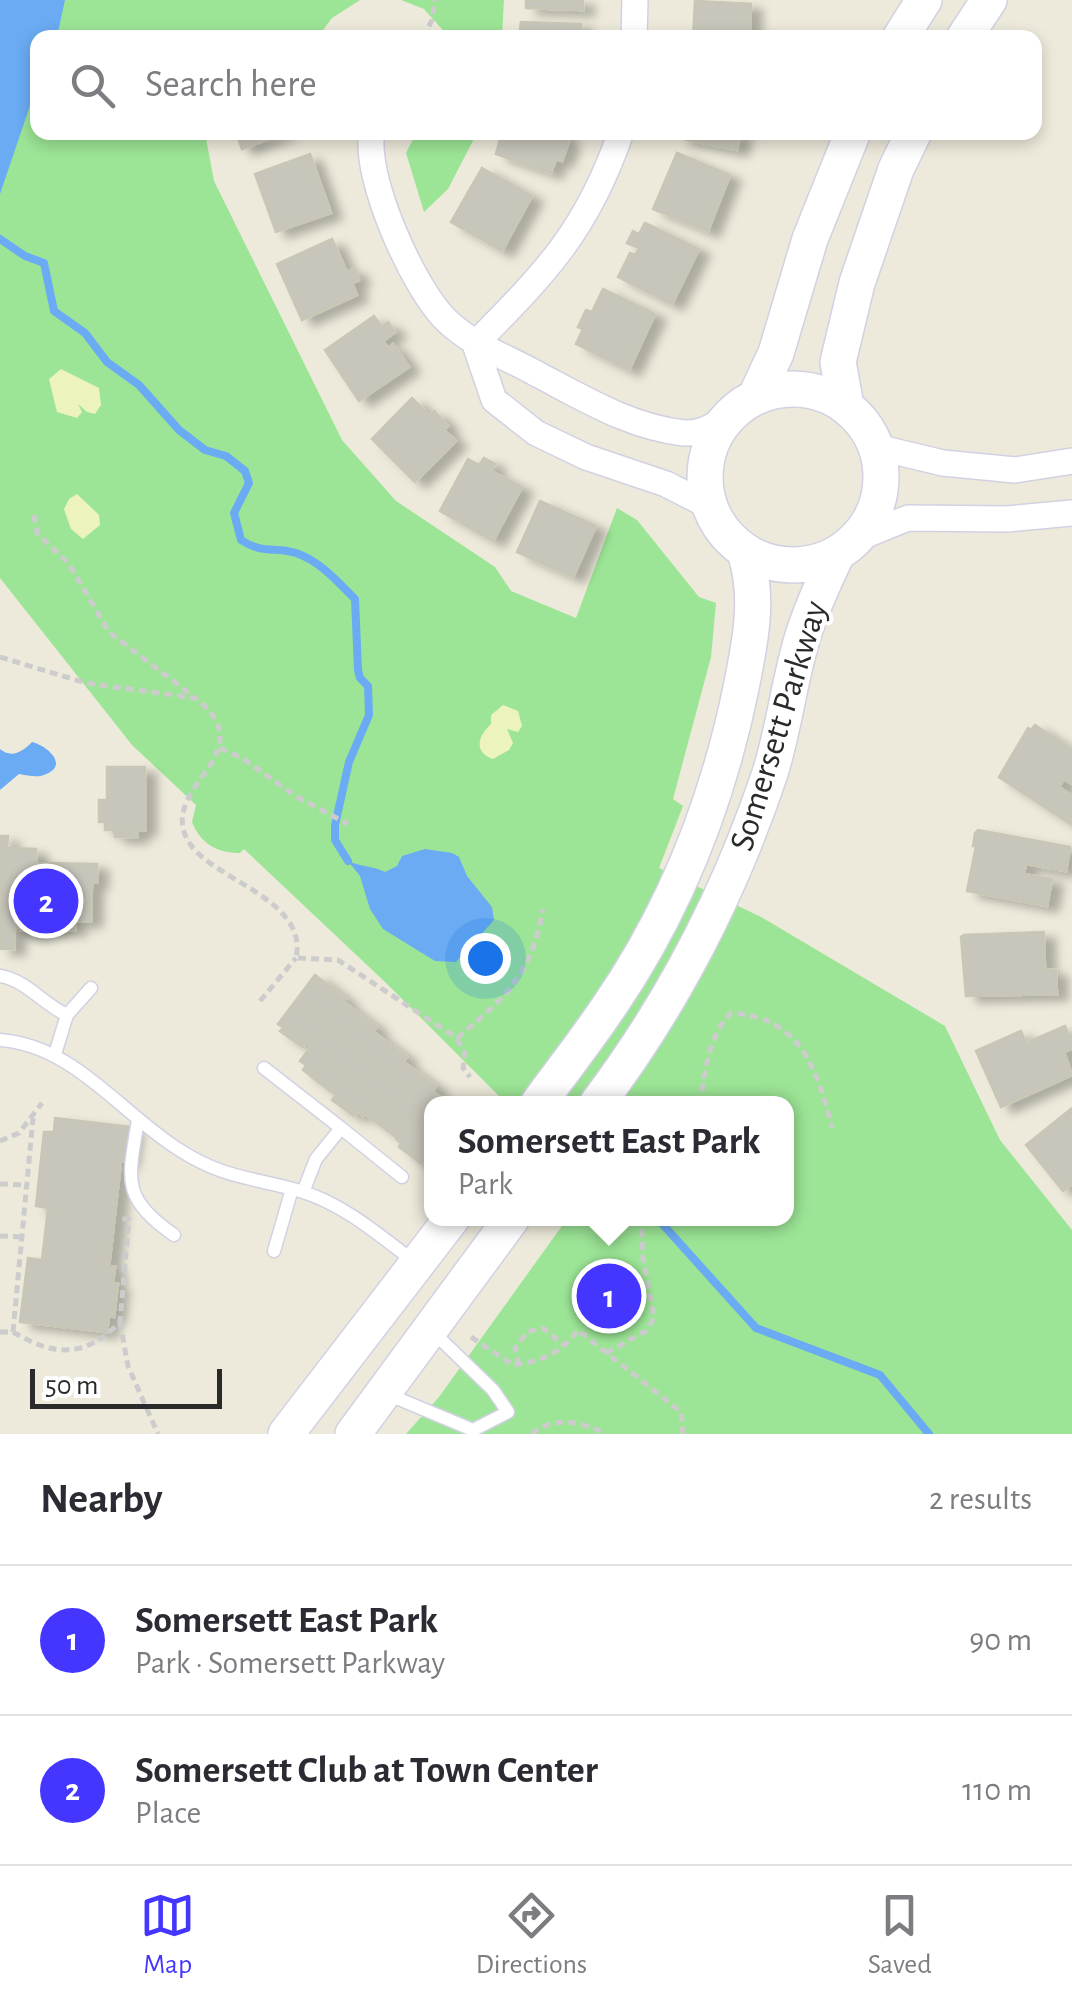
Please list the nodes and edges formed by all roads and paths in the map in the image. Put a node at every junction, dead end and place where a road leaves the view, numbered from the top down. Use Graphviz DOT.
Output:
graph roads {
  1 [pos="435,0"];
  2 [pos="636,0"];
  3 [pos="924,0"];
  4 [pos="990,0"];
  5 [pos="427,30"];
  6 [pos="634,30"];
  7 [pos="905,30"];
  8 [pos="969,30"];
  9 [pos="370,140"];
  10 [pos="618,140"];
  11 [pos="850,140"];
  12 [pos="910,140"];
  13 [pos="475,344"];
  14 [pos="756,396"];
  15 [pos="846,406"];
  16 [pos="726,418"];
  17 [pos="876,447"];
  18 [pos="1072,461"];
  19 [pos="709,506"];
  20 [pos="1072,513"];
  21 [pos="34,515"];
  22 [pos="846,546"];
  23 [pos="745,552"];
  24 [pos="0,657"];
  25 [pos="195,698"];
  26 [pos="220,748"];
  27 [pos="348,824"];
  28 [pos="543,909"];
  29 [pos="296,958"];
  30 [pos="0,976"];
  31 [pos="91,988"];
  32 [pos="260,1001"];
  33 [pos="67,1015"];
  34 [pos="457,1038"];
  35 [pos="0,1040"];
  36 [pos="55,1054"];
  37 [pos="264,1068"];
  38 [pos="470,1077"];
  39 [pos="544,1096"];
  40 [pos="603,1096"];
  41 [pos="702,1096"];
  42 [pos="42,1103"];
  43 [pos="33,1118"];
  44 [pos="138,1120"];
  45 [pos="340,1128"];
  46 [pos="832,1128"];
  47 [pos="0,1141"];
  48 [pos="402,1177"];
  49 [pos="0,1184"];
  50 [pos="27,1185"];
  51 [pos="298,1191"];
  52 [pos="118,1219"];
  53 [pos="446,1226"];
  54 [pos="506,1226"];
  55 [pos="641,1226"];
  56 [pos="174,1235"];
  57 [pos="0,1236"];
  58 [pos="22,1237"];
  59 [pos="274,1251"];
  60 [pos="418,1264"];
  61 [pos="120,1322"];
  62 [pos="430,1330"];
  63 [pos="0,1332"];
  64 [pos="13,1332"];
  65 [pos="471,1337"];
  66 [pos="564,1346"];
  67 [pos="606,1354"];
  68 [pos="518,1365"];
  69 [pos="384,1393"];
  70 [pos="562,1422"];
  71 [pos="158,1434"];
  72 [pos="286,1434"];
  73 [pos="353,1434"];
  74 [pos="532,1434"];
  75 [pos="566,1434"];
  76 [pos="606,1434"];
  77 [pos="684,1434"];
  1 -- 5 [label="path"];
  2 -- 6 [label="street"];
  3 -- 7 [label="main road"];
  4 -- 8 [label="main road"];
  9 -- 13 [label="street"];
  10 -- 13 [label="street"];
  11 -- 14 [label="main road"];
  12 -- 15 [label="main road"];
  13 -- 16 [label="street"];
  13 -- 19 [label="street"];
  14 -- 15 [label="main road"];
  14 -- 16 [label="main road"];
  15 -- 17 [label="main road"];
  16 -- 19 [label="main road"];
  17 -- 18 [label="street"];
  17 -- 22 [label="main road"];
  19 -- 23 [label="main road"];
  20 -- 22 [label="street"];
  21 -- 25 [label="path"];
  22 -- 23 [label="main road"];
  22 -- 40 [label="main road, Somersett Parkway"];
  23 -- 39 [label="main road, Somersett Parkway"];
  24 -- 25 [label="path"];
  25 -- 26 [label="path"];
  26 -- 27 [label="path"];
  26 -- 29 [label="path"];
  28 -- 34 [label="path"];
  29 -- 32 [label="path"];
  29 -- 34 [label="path"];
  30 -- 33 [label="lane"];
  31 -- 33 [label="lane"];
  33 -- 36 [label="lane"];
  34 -- 38 [label="path"];
  35 -- 36 [label="lane"];
  36 -- 44 [label="lane"];
  37 -- 45 [label="lane"];
  41 -- 46 [label="path"];
  42 -- 43 [label="path"];
  43 -- 47 [label="path"];
  43 -- 50 [label="path"];
  44 -- 51 [label="lane"];
  44 -- 56 [label="lane"];
  45 -- 48 [label="lane"];
  45 -- 51 [label="lane"];
  49 -- 50 [label="path"];
  50 -- 58 [label="path"];
  51 -- 59 [label="lane"];
  51 -- 60 [label="lane"];
  52 -- 61 [label="path"];
  53 -- 60 [label="main road"];
  54 -- 62 [label="main road"];
  55 -- 67 [label="path"];
  57 -- 58 [label="path"];
  58 -- 64 [label="path"];
  60 -- 72 [label="main road"];
  61 -- 64 [label="path"];
  61 -- 71 [label="path"];
  62 -- 69 [label="main road"];
  62 -- 69 [label="lane"];
  63 -- 64 [label="path"];
  65 -- 68 [label="path"];
  66 -- 67 [label="path"];
  66 -- 68 [label="path"];
  66 -- 68 [label="path"];
  67 -- 77 [label="path"];
  69 -- 73 [label="main road"];
  70 -- 74 [label="path"];
  70 -- 75 [label="path"];
  70 -- 76 [label="path"];
}
